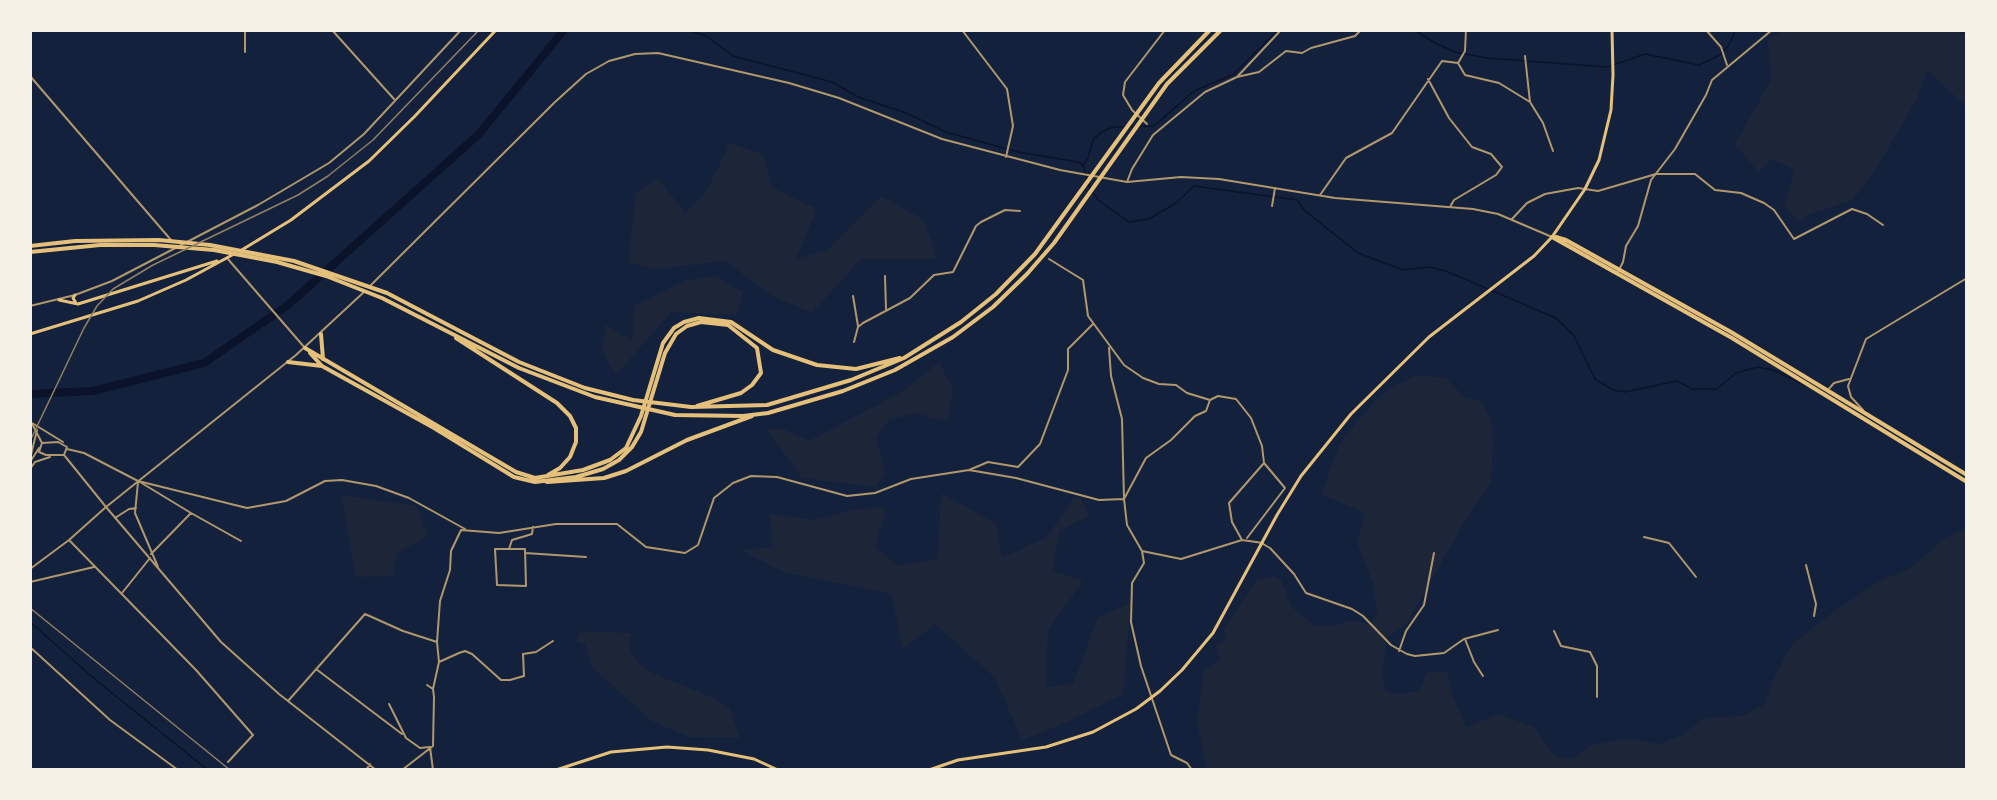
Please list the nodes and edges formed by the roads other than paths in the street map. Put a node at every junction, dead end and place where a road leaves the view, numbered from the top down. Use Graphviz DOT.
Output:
graph roads {
  1 [pos="245,30"];
  2 [pos="332,30"];
  3 [pos="461,30"];
  4 [pos="496,30"];
  5 [pos="962,30"];
  6 [pos="1165,30"];
  7 [pos="1210,30"];
  8 [pos="1221,30"];
  9 [pos="1281,30"];
  10 [pos="1361,30"];
  11 [pos="1466,30"];
  12 [pos="1612,30"];
  13 [pos="1706,30"];
  14 [pos="1772,30"];
  15 [pos="245,52"];
  16 [pos="1525,57"];
  17 [pos="1458,63"];
  18 [pos="1727,66"];
  19 [pos="30,76"];
  20 [pos="1237,77"];
  21 [pos="1428,80"];
  22 [pos="395,100"];
  23 [pos="1149,102"];
  24 [pos="1530,102"];
  25 [pos="1147,123"];
  26 [pos="1553,151"];
  27 [pos="1006,158"];
  28 [pos="1655,175"];
  29 [pos="1127,182"];
  30 [pos="1275,188"];
  31 [pos="1585,189"];
  32 [pos="1320,195"];
  33 [pos="1272,206"];
  34 [pos="1450,207"];
  35 [pos="1020,211"];
  36 [pos="1512,219"];
  37 [pos="1883,225"];
  38 [pos="1552,237"];
  39 [pos="132,242"];
  40 [pos="30,246"];
  41 [pos="176,247"];
  42 [pos="30,252"];
  43 [pos="227,258"];
  44 [pos="1049,260"];
  45 [pos="1620,270"];
  46 [pos="1617,274"];
  47 [pos="885,276"];
  48 [pos="1967,278"];
  49 [pos="75,295"];
  50 [pos="853,296"];
  51 [pos="59,300"];
  52 [pos="78,304"];
  53 [pos="30,306"];
  54 [pos="886,310"];
  55 [pos="1093,324"];
  56 [pos="858,327"];
  57 [pos="445,329"];
  58 [pos="30,334"];
  59 [pos="321,334"];
  60 [pos="854,342"];
  61 [pos="303,346"];
  62 [pos="1109,348"];
  63 [pos="904,358"];
  64 [pos="323,359"];
  65 [pos="288,362"];
  66 [pos="322,366"];
  67 [pos="1850,379"];
  68 [pos="651,389"];
  69 [pos="1826,392"];
  70 [pos="1210,400"];
  71 [pos="691,407"];
  72 [pos="644,415"];
  73 [pos="754,415"];
  74 [pos="1866,415"];
  75 [pos="31,422"];
  76 [pos="37,430"];
  77 [pos="42,443"];
  78 [pos="65,444"];
  79 [pos="39,448"];
  80 [pos="67,449"];
  81 [pos="64,455"];
  82 [pos="55,456"];
  83 [pos="30,461"];
  84 [pos="1264,463"];
  85 [pos="30,469"];
  86 [pos="969,470"];
  87 [pos="1960,474"];
  88 [pos="1967,475"];
  89 [pos="544,477"];
  90 [pos="138,481"];
  91 [pos="535,482"];
  92 [pos="1967,482"];
  93 [pos="1124,499"];
  94 [pos="106,507"];
  95 [pos="136,507"];
  96 [pos="190,513"];
  97 [pos="116,518"];
  98 [pos="533,527"];
  99 [pos="465,529"];
  100 [pos="1644,537"];
  101 [pos="1247,539"];
  102 [pos="69,540"];
  103 [pos="1242,540"];
  104 [pos="241,541"];
  105 [pos="1263,543"];
  106 [pos="509,549"];
  107 [pos="1142,552"];
  108 [pos="525,553"];
  109 [pos="1434,553"];
  110 [pos="151,554"];
  111 [pos="586,557"];
  112 [pos="150,558"];
  113 [pos="1806,565"];
  114 [pos="94,567"];
  115 [pos="30,569"];
  116 [pos="161,572"];
  117 [pos="1696,577"];
  118 [pos="30,582"];
  119 [pos="122,593"];
  120 [pos="1814,615"];
  121 [pos="1498,630"];
  122 [pos="1554,631"];
  123 [pos="1465,639"];
  124 [pos="553,641"];
  125 [pos="437,642"];
  126 [pos="30,647"];
  127 [pos="1400,651"];
  128 [pos="439,662"];
  129 [pos="316,669"];
  130 [pos="1483,676"];
  131 [pos="427,685"];
  132 [pos="433,689"];
  133 [pos="1597,697"];
  134 [pos="288,701"];
  135 [pos="389,704"];
  136 [pos="402,734"];
  137 [pos="430,747"];
  138 [pos="228,762"];
  139 [pos="370,764"];
  140 [pos="178,770"];
  141 [pos="366,770"];
  142 [pos="376,770"];
  143 [pos="402,770"];
  144 [pos="433,770"];
  145 [pos="556,770"];
  146 [pos="778,770"];
  147 [pos="929,770"];
  148 [pos="1192,770"];
  1 -- 15 [label="street"];
  2 -- 22 [label="street"];
  3 -- 22 [label="street"];
  4 -- 43 [label="main road"];
  5 -- 27 [label="street"];
  6 -- 25 [label="street"];
  7 -- 23 [label="highway"];
  8 -- 23 [label="highway"];
  9 -- 20 [label="street"];
  10 -- 20 [label="street"];
  11 -- 17 [label="street"];
  12 -- 31 [label="main road"];
  13 -- 18 [label="street"];
  14 -- 18 [label="street"];
  16 -- 24 [label="street"];
  17 -- 21 [label="street"];
  17 -- 24 [label="street"];
  18 -- 28 [label="street"];
  19 -- 41 [label="street"];
  20 -- 29 [label="street"];
  21 -- 32 [label="street"];
  21 -- 34 [label="street"];
  22 -- 41 [label="street"];
  23 -- 63 [label="highway"];
  23 -- 73 [label="highway"];
  24 -- 26 [label="street"];
  27 -- 29 [label="street"];
  27 -- 59 [label="street"];
  28 -- 31 [label="street"];
  28 -- 37 [label="street"];
  28 -- 45 [label="street"];
  29 -- 30 [label="street"];
  30 -- 32 [label="street"];
  30 -- 33 [label="street"];
  31 -- 36 [label="street"];
  31 -- 38 [label="main road"];
  32 -- 34 [label="street"];
  34 -- 36 [label="street"];
  35 -- 54 [label="street"];
  36 -- 38 [label="street"];
  38 -- 45 [label="highway"];
  38 -- 46 [label="highway"];
  38 -- 105 [label="main road"];
  39 -- 40 [label="highway"];
  39 -- 42 [label="highway"];
  39 -- 57 [label="highway"];
  39 -- 71 [label="highway"];
  41 -- 49 [label="street"];
  43 -- 52 [label="main road"];
  43 -- 58 [label="main road"];
  43 -- 61 [label="street"];
  44 -- 55 [label="street"];
  45 -- 46 [label="street"];
  45 -- 69 [label="highway"];
  46 -- 69 [label="highway"];
  47 -- 54 [label="street"];
  48 -- 67 [label="street"];
  49 -- 51 [label="street"];
  49 -- 52 [label="main road"];
  50 -- 56 [label="street"];
  51 -- 52 [label="main road"];
  51 -- 53 [label="street"];
  54 -- 56 [label="street"];
  55 -- 62 [label="street"];
  55 -- 86 [label="street"];
  56 -- 60 [label="street"];
  57 -- 73 [label="highway"];
  57 -- 89 [label="highway"];
  59 -- 61 [label="street"];
  59 -- 64 [label="highway"];
  61 -- 64 [label="highway"];
  61 -- 65 [label="street"];
  61 -- 66 [label="highway"];
  62 -- 70 [label="street"];
  62 -- 93 [label="street"];
  63 -- 68 [label="highway"];
  63 -- 71 [label="highway"];
  64 -- 89 [label="highway"];
  65 -- 66 [label="highway"];
  65 -- 90 [label="street"];
  66 -- 91 [label="highway"];
  67 -- 69 [label="street"];
  67 -- 74 [label="street"];
  68 -- 71 [label="highway"];
  68 -- 72 [label="highway"];
  69 -- 74 [label="highway"];
  69 -- 87 [label="highway"];
  70 -- 84 [label="street"];
  70 -- 93 [label="street"];
  72 -- 89 [label="highway"];
  72 -- 91 [label="highway"];
  73 -- 91 [label="highway"];
  74 -- 87 [label="highway"];
  75 -- 76 [label="street"];
  75 -- 78 [label="street"];
  76 -- 77 [label="street"];
  76 -- 83 [label="street"];
  77 -- 78 [label="street"];
  77 -- 79 [label="street"];
  78 -- 80 [label="street"];
  79 -- 82 [label="street"];
  79 -- 83 [label="street"];
  80 -- 81 [label="street"];
  80 -- 90 [label="street"];
  81 -- 82 [label="street"];
  81 -- 94 [label="street"];
  82 -- 85 [label="street"];
  84 -- 101 [label="street"];
  84 -- 103 [label="street"];
  86 -- 93 [label="street"];
  86 -- 98 [label="street"];
  87 -- 88 [label="highway"];
  87 -- 92 [label="highway"];
  90 -- 94 [label="street"];
  90 -- 95 [label="street"];
  90 -- 96 [label="street"];
  90 -- 99 [label="street"];
  93 -- 107 [label="street"];
  94 -- 97 [label="street"];
  94 -- 102 [label="street"];
  95 -- 97 [label="street"];
  95 -- 110 [label="street"];
  96 -- 104 [label="street"];
  96 -- 110 [label="street"];
  97 -- 112 [label="street"];
  98 -- 99 [label="street"];
  98 -- 106 [label="street"];
  99 -- 125 [label="street"];
  100 -- 117 [label="street"];
  101 -- 103 [label="street"];
  101 -- 105 [label="street"];
  102 -- 114 [label="street"];
  102 -- 115 [label="street"];
  103 -- 107 [label="street"];
  105 -- 127 [label="street"];
  105 -- 147 [label="main road"];
  106 -- 108 [label="street"];
  106 -- 108 [label="street"];
  107 -- 148 [label="street"];
  108 -- 111 [label="street"];
  109 -- 127 [label="street"];
  110 -- 116 [label="street"];
  112 -- 116 [label="street"];
  112 -- 119 [label="street"];
  113 -- 120 [label="street"];
  114 -- 118 [label="street"];
  114 -- 119 [label="street"];
  116 -- 134 [label="street"];
  119 -- 138 [label="street"];
  121 -- 123 [label="street"];
  122 -- 133 [label="street"];
  123 -- 127 [label="street"];
  123 -- 130 [label="street"];
  124 -- 128 [label="street"];
  125 -- 128 [label="street"];
  125 -- 129 [label="street"];
  126 -- 140 [label="street"];
  128 -- 132 [label="street"];
  129 -- 134 [label="street"];
  129 -- 136 [label="street"];
  131 -- 132 [label="street"];
  132 -- 137 [label="street"];
  134 -- 139 [label="street"];
  135 -- 136 [label="street"];
  136 -- 137 [label="street"];
  137 -- 143 [label="street"];
  137 -- 144 [label="street"];
  139 -- 141 [label="street"];
  139 -- 142 [label="street"];
  145 -- 146 [label="main road"];
}
